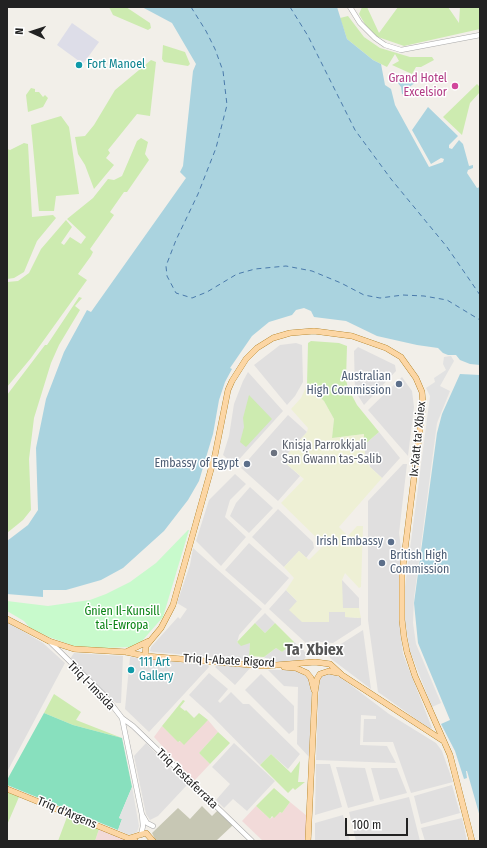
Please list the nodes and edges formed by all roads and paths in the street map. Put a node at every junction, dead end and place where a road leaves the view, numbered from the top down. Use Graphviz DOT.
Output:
graph roads {
  1 [pos="350,7"];
  2 [pos="480,35"];
  3 [pos="7,619"];
  4 [pos="49,641"];
  5 [pos="149,641"];
  6 [pos="126,652"];
  7 [pos="145,656"];
  8 [pos="264,666"];
  9 [pos="342,675"];
  10 [pos="315,692"];
  11 [pos="122,718"];
  12 [pos="133,726"];
  13 [pos="436,726"];
  14 [pos="431,732"];
  15 [pos="125,734"];
  16 [pos="442,740"];
  17 [pos="7,789"];
  18 [pos="142,814"];
  19 [pos="153,826"];
  20 [pos="140,837"];
  21 [pos="127,838"];
  22 [pos="151,840"];
  23 [pos="135,841"];
  24 [pos="252,841"];
  25 [pos="308,841"];
  26 [pos="472,841"];
  1 -- 2 [label="street"];
  3 -- 4 [label="main road, Triq l-Abate Rigord"];
  4 -- 6 [label="main road, Triq l-Abate Rigord"];
  4 -- 11 [label="street, Triq l-Imsida"];
  5 -- 6 [label="main road, Ix-Xatt ta' Xbiex"];
  5 -- 7 [label="main road, Ix-Xatt ta' Xbiex"];
  5 -- 13 [label="main road, Ix-Xatt ta' Xbiex"];
  6 -- 7 [label="main road, Triq l-Abate Rigord"];
  7 -- 8 [label="main road, Triq l-Abate Rigord"];
  8 -- 9 [label="main road, Triq l-Abate Rigord"];
  8 -- 10 [label="main road"];
  9 -- 10 [label="main road"];
  9 -- 14 [label="main road, Triq l-Abate Rigord"];
  10 -- 25 [label="main road"];
  11 -- 12 [label="street, Triq Testaferrata"];
  11 -- 15 [label="street, Triq l-Imsida"];
  12 -- 15 [label="street"];
  12 -- 24 [label="street, Triq Testaferrata"];
  13 -- 14 [label="main road"];
  13 -- 16 [label="main road, Ix-Xatt ta' Xbiex"];
  14 -- 16 [label="main road, Triq l-Abate Rigord"];
  15 -- 18 [label="street, Triq l-Imsida"];
  16 -- 26 [label="main road"];
  17 -- 21 [label="main road, Triq d'Argens"];
  18 -- 19 [label="street"];
  18 -- 20 [label="street, Triq l-Imsida"];
  20 -- 21 [label="main road"];
  20 -- 22 [label="main road"];
  21 -- 23 [label="main road, Triq d'Argens"];
}
